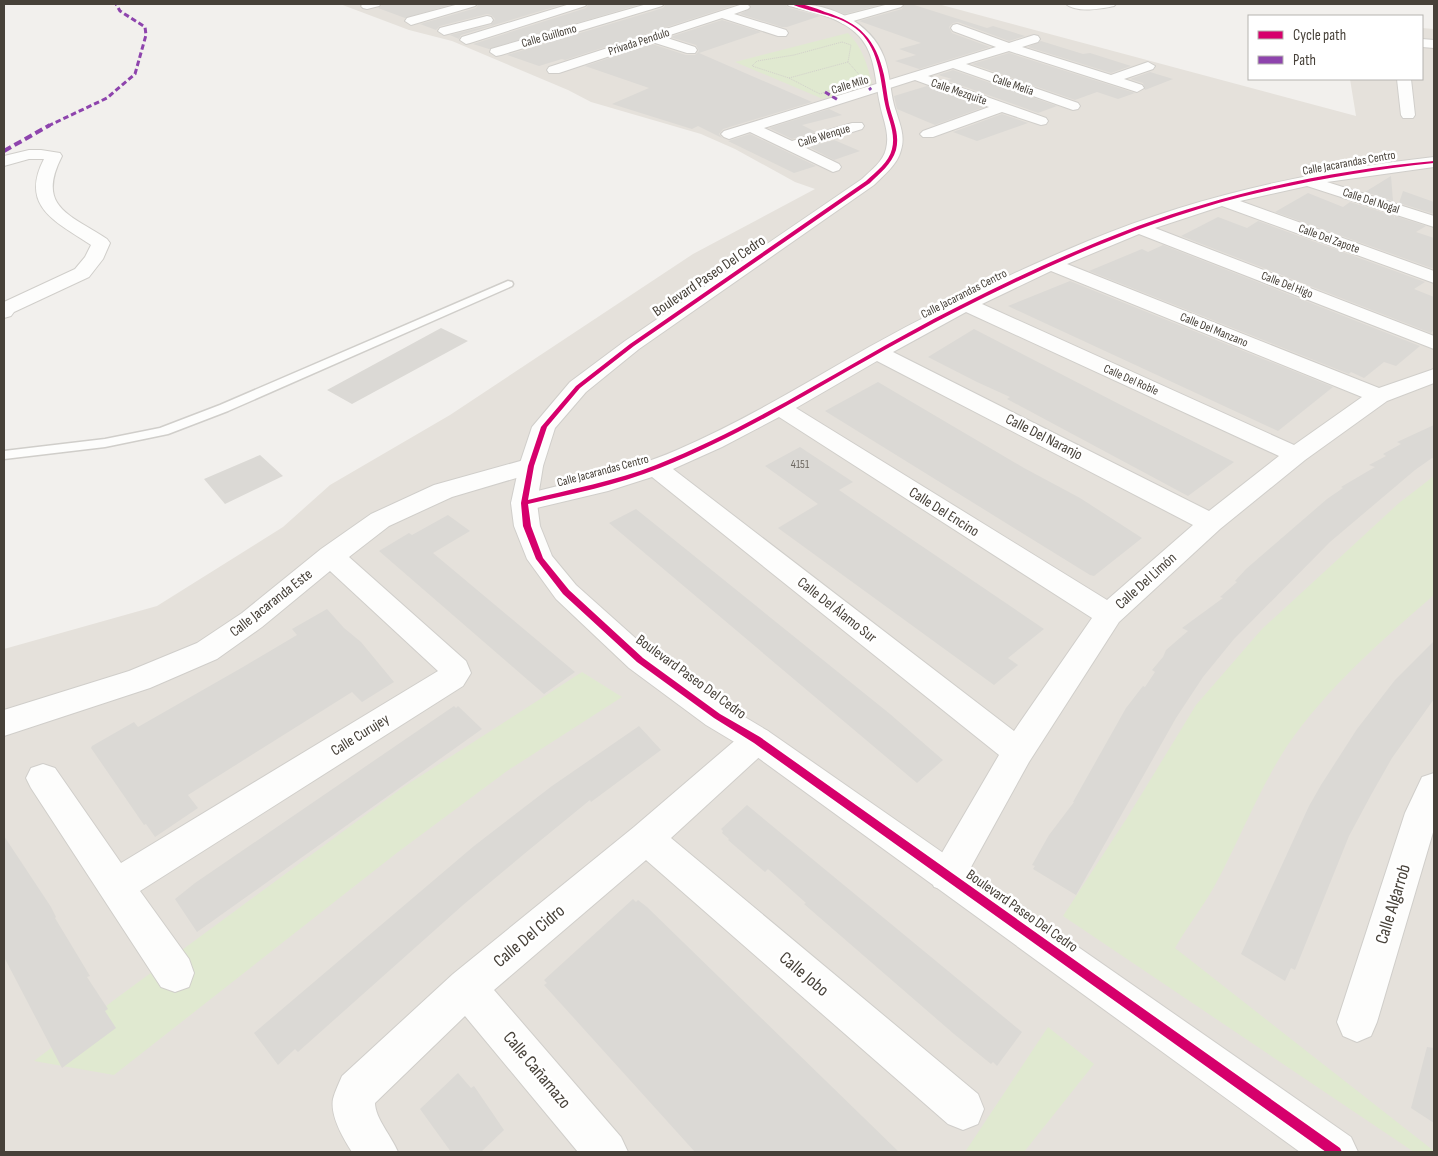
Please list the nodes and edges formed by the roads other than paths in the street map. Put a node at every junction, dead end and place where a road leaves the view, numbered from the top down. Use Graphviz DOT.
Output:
graph roads {
  1 [pos="471,4"];
  2 [pos="546,4"];
  3 [pos="581,4"];
  4 [pos="658,4"];
  5 [pos="793,4"];
  6 [pos="1072,4"];
  7 [pos="1110,4"];
  8 [pos="897,5"];
  9 [pos="744,7"];
  10 [pos="568,9"];
  11 [pos="725,15"];
  12 [pos="843,20"];
  13 [pos="411,21"];
  14 [pos="601,21"];
  15 [pos="970,24"];
  16 [pos="618,26"];
  17 [pos="957,28"];
  18 [pos="444,31"];
  19 [pos="636,32"];
  20 [pos="943,32"];
  21 [pos="782,33"];
  22 [pos="653,38"];
  23 [pos="466,40"];
  24 [pos="1034,40"];
  25 [pos="1009,47"];
  26 [pos="691,50"];
  27 [pos="496,52"];
  28 [pos="1061,53"];
  29 [pos="1044,58"];
  30 [pos="954,64"];
  31 [pos="1148,66"];
  32 [pos="554,70"];
  33 [pos="915,76"];
  34 [pos="1110,80"];
  35 [pos="1404,80"];
  36 [pos="884,86"];
  37 [pos="1137,88"];
  38 [pos="1073,106"];
  39 [pos="1003,108"];
  40 [pos="1408,115"];
  41 [pos="1041,121"];
  42 [pos="857,126"];
  43 [pos="752,127"];
  44 [pos="729,134"];
  45 [pos="928,134"];
  46 [pos="792,146"];
  47 [pos="4,161"];
  48 [pos="1434,162"];
  49 [pos="1406,164"];
  50 [pos="833,167"];
  51 [pos="1434,173"];
  52 [pos="1309,181"];
  53 [pos="1223,201"];
  54 [pos="1434,222"];
  55 [pos="1139,228"];
  56 [pos="1050,264"];
  57 [pos="1434,277"];
  58 [pos="508,284"];
  59 [pos="966,305"];
  60 [pos="4,312"];
  61 [pos="1434,342"];
  62 [pos="877,352"];
  63 [pos="1434,376"];
  64 [pos="1379,396"];
  65 [pos="780,408"];
  66 [pos="4,454"];
  67 [pos="1296,455"];
  68 [pos="530,466"];
  69 [pos="656,468"];
  70 [pos="524,503"];
  71 [pos="1211,523"];
  72 [pos="331,556"];
  73 [pos="1109,616"];
  74 [pos="4,723"];
  75 [pos="757,740"];
  76 [pos="1018,752"];
  77 [pos="43,778"];
  78 [pos="1434,787"];
  79 [pos="646,838"];
  80 [pos="947,875"];
  81 [pos="116,886"];
  82 [pos="175,973"];
  83 [pos="467,988"];
  84 [pos="1357,1022"];
  85 [pos="963,1109"];
  86 [pos="376,1152"];
  87 [pos="606,1152"];
  88 [pos="1336,1152"];
  1 -- 13 [label="street"];
  2 -- 18 [label="street"];
  3 -- 10 [label="street"];
  4 -- 14 [label="street, Calle Guillomo"];
  5 -- 12 [label="street, Boulevard Paseo Del Cedro"];
  6 -- 7 [label="street"];
  8 -- 12 [label="street"];
  9 -- 11 [label="street, Privada Pendulo"];
  10 -- 14 [label="street"];
  10 -- 23 [label="street"];
  11 -- 21 [label="street"];
  11 -- 22 [label="street, Privada Pendulo"];
  12 -- 36 [label="street, Boulevard Paseo Del Cedro"];
  14 -- 16 [label="street"];
  14 -- 27 [label="street, Calle Guillomo"];
  15 -- 17 [label="street"];
  17 -- 20 [label="street"];
  17 -- 25 [label="street"];
  19 -- 22 [label="street"];
  22 -- 26 [label="street"];
  22 -- 32 [label="street, Privada Pendulo"];
  24 -- 25 [label="street, Calle Milo"];
  25 -- 29 [label="street"];
  25 -- 30 [label="street, Calle Milo"];
  28 -- 29 [label="street"];
  29 -- 34 [label="street"];
  30 -- 33 [label="street, Calle Milo"];
  30 -- 38 [label="street, Calle Melia"];
  31 -- 34 [label="street"];
  33 -- 36 [label="street, Calle Milo"];
  33 -- 39 [label="street, Calle Mezquite"];
  34 -- 37 [label="street"];
  35 -- 40 [label="street"];
  36 -- 43 [label="street, Calle Milo"];
  36 -- 68 [label="street, Boulevard Paseo Del Cedro"];
  39 -- 41 [label="street, Calle Mezquite"];
  39 -- 45 [label="street, Calle Mezquite"];
  42 -- 46 [label="street, Calle Wenque"];
  43 -- 44 [label="street, Calle Milo"];
  43 -- 46 [label="street, Calle Wenque"];
  46 -- 50 [label="street, Calle Wenque"];
  47 -- 60 [label="street"];
  48 -- 49 [label="street, Calle Jacarandas Centro"];
  49 -- 51 [label="street"];
  49 -- 52 [label="street, Calle Jacarandas Centro"];
  52 -- 53 [label="street, Calle Jacarandas Centro"];
  52 -- 54 [label="street, Calle Del Nogal"];
  53 -- 55 [label="street, Calle Jacarandas Centro"];
  53 -- 57 [label="street, Calle Del Zapote"];
  55 -- 56 [label="street, Calle Jacarandas Centro"];
  55 -- 61 [label="street, Calle Del Higo"];
  56 -- 59 [label="street, Calle Jacarandas Centro"];
  56 -- 64 [label="street, Calle Del Manzano"];
  58 -- 66 [label="lane"];
  59 -- 62 [label="street, Calle Jacarandas Centro"];
  59 -- 67 [label="street, Calle Del Roble"];
  62 -- 65 [label="street, Calle Jacarandas Centro"];
  62 -- 71 [label="street, Calle Del Naranjo"];
  63 -- 64 [label="street, Calle Del Limón"];
  64 -- 67 [label="street, Calle Del Limón"];
  65 -- 69 [label="street, Calle Jacarandas Centro"];
  65 -- 73 [label="street, Calle Del Encino"];
  67 -- 71 [label="street, Calle Del Limón"];
  68 -- 70 [label="street, Boulevard Paseo Del Cedro"];
  68 -- 72 [label="street, Calle Jacaranda Este"];
  69 -- 70 [label="street, Calle Jacarandas Centro"];
  69 -- 76 [label="street, Calle Del Álamo Sur"];
  70 -- 75 [label="street, Boulevard Paseo Del Cedro"];
  71 -- 73 [label="street, Calle Del Limón"];
  72 -- 74 [label="street, Calle Jacaranda Este"];
  72 -- 81 [label="street, Calle Curujey"];
  73 -- 76 [label="street, Calle Del Limón"];
  75 -- 79 [label="street, Calle Del Cidro"];
  75 -- 80 [label="street, Boulevard Paseo Del Cedro"];
  76 -- 80 [label="street, Calle Del Limón"];
  77 -- 81 [label="street"];
  78 -- 84 [label="street, Calle Algarrob"];
  79 -- 83 [label="street, Calle Del Cidro"];
  79 -- 85 [label="street, Calle Jobo"];
  80 -- 88 [label="street, Boulevard Paseo Del Cedro"];
  81 -- 82 [label="street"];
  83 -- 86 [label="street, Calle Del Cidro"];
  83 -- 87 [label="street, Calle Cañamazo"];
}
